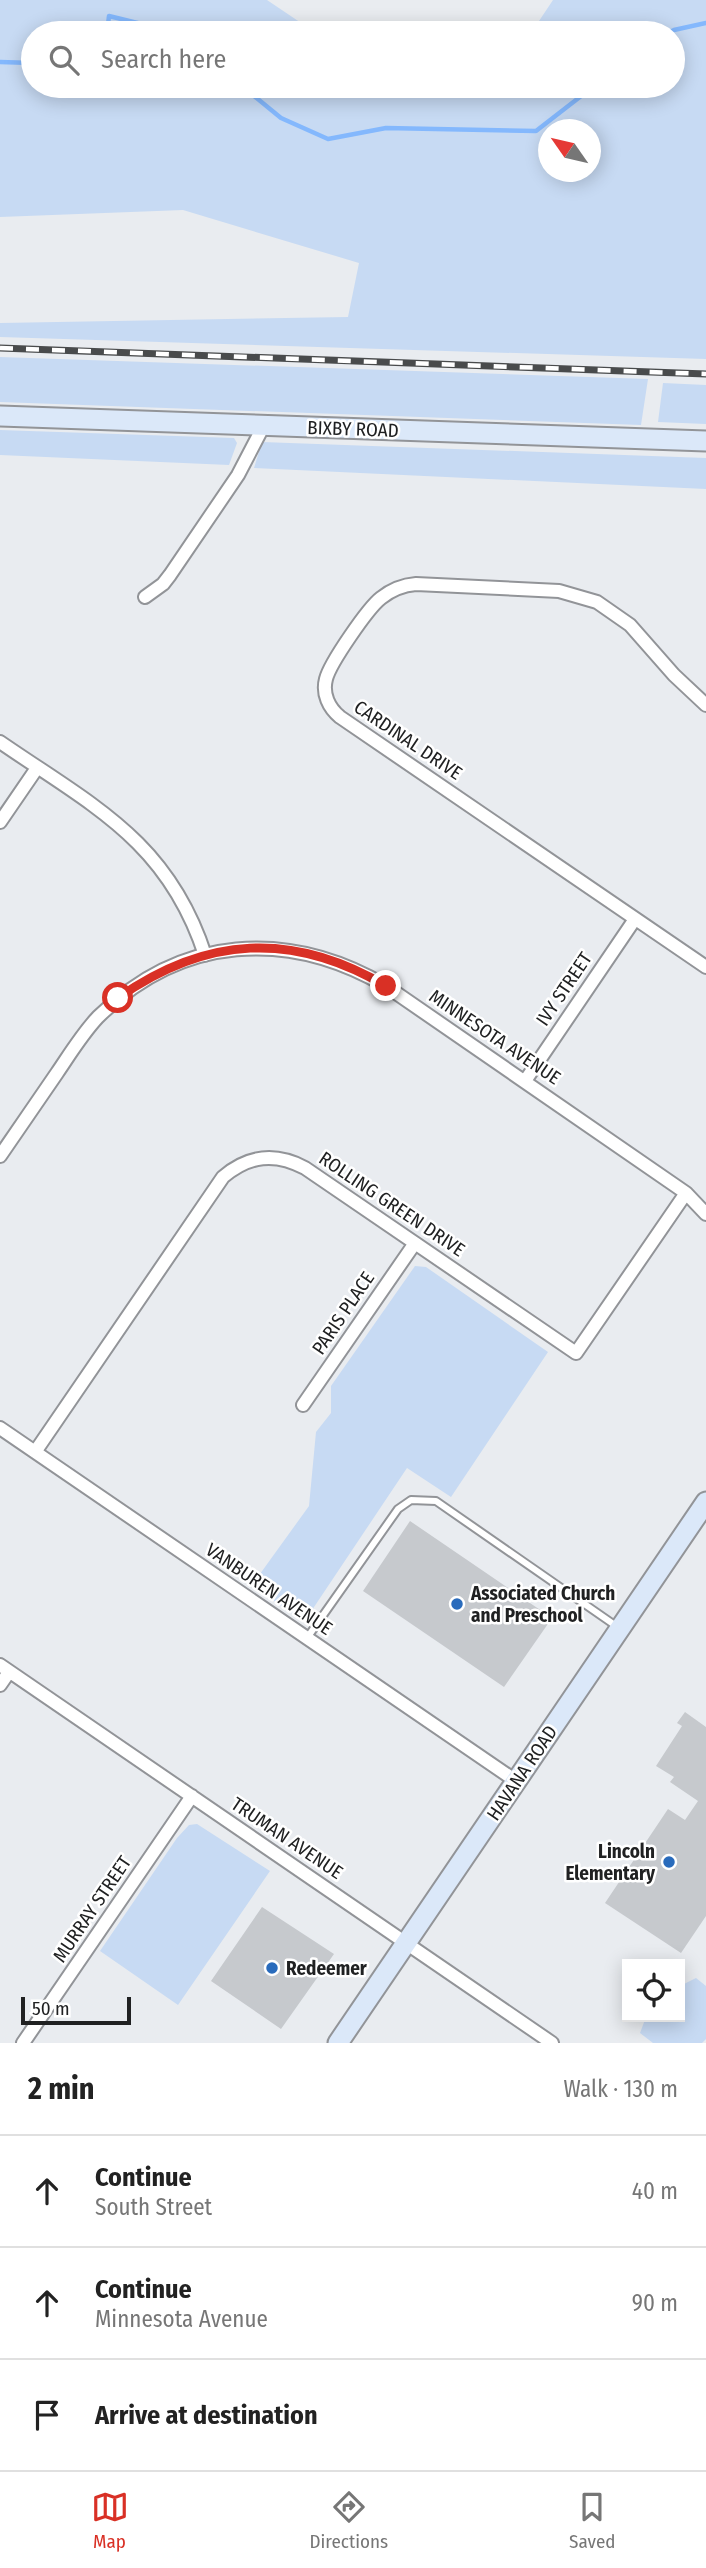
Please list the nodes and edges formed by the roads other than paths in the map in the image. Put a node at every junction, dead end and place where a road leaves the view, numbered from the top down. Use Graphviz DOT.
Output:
graph roads {
  1 [pos="0,416"];
  2 [pos="264,425"];
  3 [pos="706,441"];
  4 [pos="145,597"];
  5 [pos="706,705"];
  6 [pos="0,743"];
  7 [pos="37,768"];
  8 [pos="0,822"];
  9 [pos="635,919"];
  10 [pos="205,955"];
  11 [pos="706,967"];
  12 [pos="524,1081"];
  13 [pos="0,1156"];
  14 [pos="686,1193"];
  15 [pos="706,1214"];
  16 [pos="415,1243"];
  17 [pos="303,1405"];
  18 [pos="0,1428"];
  19 [pos="35,1452"];
  20 [pos="706,1502"];
  21 [pos="620,1629"];
  22 [pos="307,1638"];
  23 [pos="5,1669"];
  24 [pos="0,1685"];
  25 [pos="516,1781"];
  26 [pos="191,1796"];
  27 [pos="406,1943"];
  28 [pos="23,2043"];
  29 [pos="338,2043"];
  30 [pos="552,2043"];
  1 -- 2 [label="main road, BIXBY ROAD"];
  2 -- 3 [label="main road, BIXBY ROAD"];
  2 -- 4 [label="street"];
  5 -- 9 [label="street, CARDINAL DRIVE"];
  6 -- 7 [label="street"];
  7 -- 8 [label="street"];
  7 -- 10 [label="street"];
  9 -- 11 [label="street, CARDINAL DRIVE"];
  9 -- 12 [label="street, IVY STREET"];
  10 -- 12 [label="street, MINNESOTA AVENUE"];
  10 -- 13 [label="street, MINNESOTA AVENUE"];
  12 -- 14 [label="street, MINNESOTA AVENUE"];
  14 -- 15 [label="street, MINNESOTA AVENUE"];
  14 -- 16 [label="street, ROLLING GREEN DRIVE"];
  16 -- 17 [label="street, PARIS PLACE"];
  16 -- 19 [label="street, ROLLING GREEN DRIVE"];
  18 -- 19 [label="street, VANBUREN AVENUE"];
  19 -- 22 [label="street, VANBUREN AVENUE"];
  20 -- 21 [label="main road, HAVANA ROAD"];
  21 -- 22 [label="lane"];
  21 -- 25 [label="main road, HAVANA ROAD"];
  22 -- 25 [label="street, VANBUREN AVENUE"];
  23 -- 24 [label="street"];
  23 -- 26 [label="street, TRUMAN AVENUE"];
  25 -- 27 [label="main road, HAVANA ROAD"];
  26 -- 27 [label="street, TRUMAN AVENUE"];
  26 -- 28 [label="street, MURRAY STREET"];
  27 -- 29 [label="main road, HAVANA ROAD"];
  27 -- 30 [label="street, TRUMAN AVENUE"];
}
